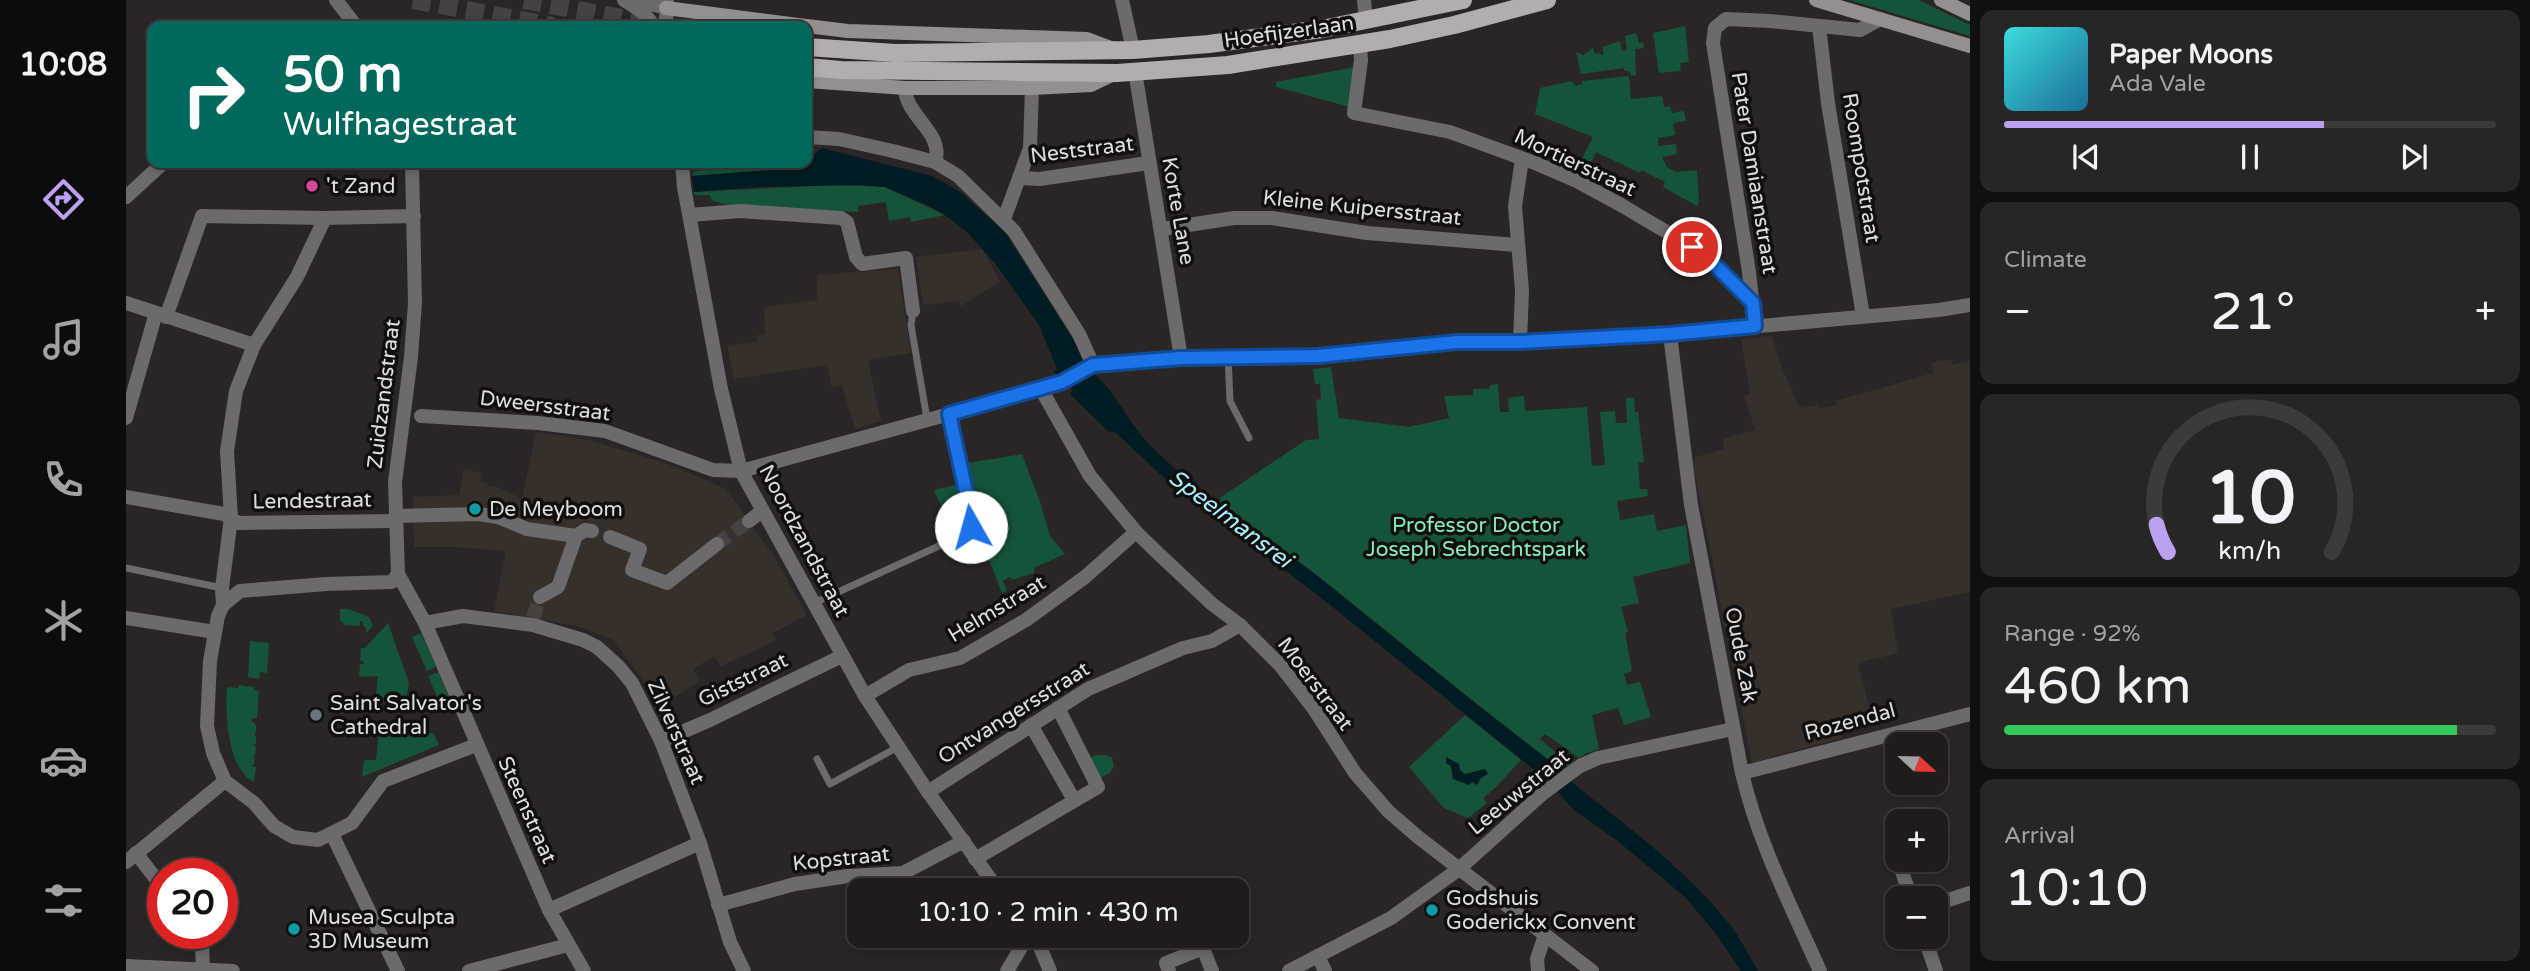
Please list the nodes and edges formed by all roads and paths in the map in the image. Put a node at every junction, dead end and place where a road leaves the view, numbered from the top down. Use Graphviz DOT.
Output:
graph roads {
  1 [pos="337,0"];
  2 [pos="624,0"];
  3 [pos="635,0"];
  4 [pos="1122,0"];
  5 [pos="1364,0"];
  6 [pos="1463,0"];
  7 [pos="1547,0"];
  8 [pos="1816,0"];
  9 [pos="1941,0"];
  10 [pos="666,4"];
  11 [pos="1970,14"];
  12 [pos="1880,19"];
  13 [pos="352,21"];
  14 [pos="651,21"];
  15 [pos="775,21"];
  16 [pos="1366,21"];
  17 [pos="1819,26"];
  18 [pos="812,27"];
  19 [pos="1360,45"];
  20 [pos="1970,46"];
  21 [pos="812,47"];
  22 [pos="1125,50"];
  23 [pos="812,67"];
  24 [pos="1126,72"];
  25 [pos="812,81"];
  26 [pos="905,88"];
  27 [pos="1032,88"];
  28 [pos="812,138"];
  29 [pos="1522,159"];
  30 [pos="935,162"];
  31 [pos="1148,163"];
  32 [pos="158,168"];
  33 [pos="412,168"];
  34 [pos="683,168"];
  35 [pos="1020,178"];
  36 [pos="126,197"];
  37 [pos="690,215"];
  38 [pos="414,216"];
  39 [pos="325,218"];
  40 [pos="1004,219"];
  41 [pos="1161,229"];
  42 [pos="1517,245"];
  43 [pos="126,303"];
  44 [pos="1753,303"];
  45 [pos="1970,304"];
  46 [pos="914,311"];
  47 [pos="161,315"];
  48 [pos="1863,316"];
  49 [pos="1755,326"];
  50 [pos="1670,334"];
  51 [pos="1520,342"];
  52 [pos="254,345"];
  53 [pos="1228,357"];
  54 [pos="1181,358"];
  55 [pos="1091,366"];
  56 [pos="1041,389"];
  57 [pos="949,414"];
  58 [pos="421,416"];
  59 [pos="126,418"];
  60 [pos="927,419"];
  61 [pos="1249,438"];
  62 [pos="741,471"];
  63 [pos="126,497"];
  64 [pos="762,511"];
  65 [pos="395,518"];
  66 [pos="231,519"];
  67 [pos="749,521"];
  68 [pos="592,531"];
  69 [pos="1136,532"];
  70 [pos="576,536"];
  71 [pos="610,537"];
  72 [pos="717,544"];
  73 [pos="126,568"];
  74 [pos="398,575"];
  75 [pos="222,589"];
  76 [pos="540,597"];
  77 [pos="814,603"];
  78 [pos="223,605"];
  79 [pos="126,618"];
  80 [pos="425,623"];
  81 [pos="1240,625"];
  82 [pos="215,632"];
  83 [pos="842,656"];
  84 [pos="865,696"];
  85 [pos="1058,708"];
  86 [pos="1970,714"];
  87 [pos="1031,725"];
  88 [pos="1733,729"];
  89 [pos="661,740"];
  90 [pos="476,745"];
  91 [pos="898,747"];
  92 [pos="817,760"];
  93 [pos="1742,773"];
  94 [pos="225,781"];
  95 [pos="928,792"];
  96 [pos="1074,800"];
  97 [pos="332,834"];
  98 [pos="964,841"];
  99 [pos="700,843"];
  100 [pos="131,858"];
  101 [pos="975,859"];
  102 [pos="1459,869"];
  103 [pos="147,873"];
  104 [pos="989,878"];
  105 [pos="1970,893"];
  106 [pos="1948,900"];
  107 [pos="718,905"];
  108 [pos="549,910"];
  109 [pos="1545,935"];
  110 [pos="568,945"];
  111 [pos="1022,948"];
  112 [pos="1038,948"];
  113 [pos="202,949"];
  114 [pos="1928,949"];
  115 [pos="1318,956"];
  116 [pos="126,966"];
  117 [pos="1586,969"];
  118 [pos="203,970"];
  119 [pos="233,971"];
  120 [pos="398,971"];
  121 [pos="469,971"];
  122 [pos="584,971"];
  123 [pos="744,971"];
  124 [pos="1007,971"];
  125 [pos="1050,971"];
  126 [pos="1169,971"];
  127 [pos="1212,971"];
  128 [pos="1289,971"];
  129 [pos="1325,971"];
  130 [pos="1538,971"];
  131 [pos="1820,971"];
  132 [pos="1936,971"];
  1 -- 13 [label="street"];
  2 -- 14 [label="street"];
  3 -- 10 [label="street"];
  4 -- 22 [label="street"];
  5 -- 16 [label="street"];
  6 -- 16 [label="main road, Hoefijzerlaan"];
  7 -- 19 [label="main road, Hoefijzerlaan"];
  8 -- 12 [label="main road"];
  9 -- 11 [label="main road"];
  10 -- 15 [label="main road, Hoefijzerlaan"];
  12 -- 17 [label="street"];
  12 -- 20 [label="main road"];
  16 -- 22 [label="main road, Hoefijzerlaan"];
  17 -- 44 [label="street, Pater Damiaanstraat"];
  17 -- 48 [label="street, Roompotstraat"];
  18 -- 22 [label="main road, Hoefijzerlaan"];
  19 -- 24 [label="main road, Hoefijzerlaan"];
  19 -- 29 [label="street, Mortierstraat"];
  21 -- 22 [label="main road, Hoefijzerlaan"];
  23 -- 24 [label="main road, Hoefijzerlaan"];
  24 -- 27 [label="main road, Hoefijzerlaan"];
  24 -- 31 [label="street, Korte Lane"];
  25 -- 26 [label="main road, Hoefijzerlaan"];
  26 -- 27 [label="main road, Hoefijzerlaan"];
  26 -- 30 [label="street"];
  27 -- 35 [label="street, Neststraat"];
  28 -- 30 [label="street"];
  29 -- 42 [label="street"];
  29 -- 44 [label="street, Mortierstraat"];
  30 -- 40 [label="street"];
  31 -- 35 [label="street, Neststraat"];
  31 -- 41 [label="street, Korte Lane"];
  32 -- 36 [label="street"];
  33 -- 38 [label="street, Zuidzandstraat"];
  34 -- 37 [label="street"];
  35 -- 40 [label="street, Neststraat"];
  37 -- 46 [label="street"];
  37 -- 62 [label="street, Noordzandstraat"];
  38 -- 39 [label="street"];
  38 -- 65 [label="street, Zuidzandstraat"];
  39 -- 47 [label="street"];
  39 -- 52 [label="street"];
  40 -- 55 [label="street"];
  41 -- 42 [label="street, Kleine Kuipersstraat"];
  41 -- 54 [label="street, Korte Lane"];
  42 -- 51 [label="street"];
  43 -- 47 [label="street"];
  44 -- 49 [label="street, Pater Damiaanstraat"];
  45 -- 48 [label="street"];
  46 -- 60 [label="lane"];
  47 -- 52 [label="street"];
  47 -- 59 [label="street"];
  48 -- 49 [label="street"];
  49 -- 50 [label="street"];
  50 -- 51 [label="street"];
  50 -- 88 [label="street, Oude Zak"];
  51 -- 53 [label="street"];
  52 -- 66 [label="street"];
  53 -- 54 [label="street"];
  53 -- 61 [label="lane"];
  54 -- 55 [label="street"];
  55 -- 56 [label="street"];
  56 -- 57 [label="street"];
  56 -- 69 [label="street, Moerstraat"];
  57 -- 60 [label="street"];
  57 -- 77 [label="lane"];
  58 -- 62 [label="street, Dweersstraat"];
  60 -- 62 [label="street"];
  62 -- 64 [label="street, Noordzandstraat"];
  63 -- 66 [label="street, Lendestraat"];
  64 -- 67 [label="street"];
  64 -- 77 [label="street, Noordzandstraat"];
  65 -- 66 [label="street, Lendestraat"];
  65 -- 70 [label="street, Lendestraat"];
  65 -- 74 [label="street, Zuidzandstraat"];
  66 -- 75 [label="street"];
  68 -- 70 [label="street"];
  69 -- 81 [label="street, Moerstraat"];
  69 -- 84 [label="street, Helmstraat"];
  70 -- 76 [label="street"];
  71 -- 72 [label="street"];
  73 -- 75 [label="lane"];
  74 -- 78 [label="street"];
  74 -- 80 [label="street, Zuidzandstraat"];
  75 -- 78 [label="street"];
  77 -- 83 [label="street, Noordzandstraat"];
  78 -- 82 [label="street"];
  79 -- 82 [label="street"];
  80 -- 89 [label="street, Zilverstraat"];
  80 -- 90 [label="street, Steenstraat"];
  81 -- 85 [label="street, Ontvangersstraat"];
  81 -- 102 [label="street, Moerstraat"];
  82 -- 94 [label="street"];
  83 -- 84 [label="street, Noordzandstraat"];
  83 -- 89 [label="street, Giststraat"];
  84 -- 91 [label="street, Noordzandstraat"];
  85 -- 87 [label="street, Ontvangersstraat"];
  85 -- 96 [label="street"];
  86 -- 93 [label="street, Rozendal"];
  87 -- 95 [label="street, Ontvangersstraat"];
  87 -- 96 [label="street"];
  88 -- 93 [label="street, Oude Zak"];
  88 -- 102 [label="street, Leeuwstraat"];
  89 -- 99 [label="street, Zilverstraat"];
  90 -- 97 [label="street"];
  90 -- 108 [label="street, Steenstraat"];
  91 -- 92 [label="lane"];
  91 -- 95 [label="street, Noordzandstraat"];
  93 -- 131 [label="street, Oude Zak"];
  94 -- 97 [label="street"];
  94 -- 100 [label="street"];
  95 -- 98 [label="street, Noordzandstraat"];
  96 -- 101 [label="street"];
  97 -- 120 [label="street"];
  98 -- 101 [label="street, Noordzandstraat"];
  98 -- 107 [label="street, Kopstraat"];
  99 -- 107 [label="street, Zilverstraat"];
  99 -- 108 [label="street"];
  100 -- 103 [label="street"];
  101 -- 104 [label="street, Noordzandstraat"];
  102 -- 109 [label="street, Moerstraat"];
  102 -- 115 [label="street, Leeuwstraat"];
  105 -- 106 [label="street"];
  107 -- 123 [label="street, Zilverstraat"];
  108 -- 110 [label="street, Steenstraat"];
  109 -- 117 [label="street, Moerstraat"];
  109 -- 130 [label="street"];
  110 -- 121 [label="street"];
  110 -- 122 [label="street, Steenstraat"];
  111 -- 124 [label="street"];
  112 -- 125 [label="street"];
  113 -- 118 [label="street"];
  114 -- 132 [label="street"];
  115 -- 128 [label="street, Leeuwstraat"];
  115 -- 129 [label="street"];
  116 -- 118 [label="street"];
  118 -- 119 [label="street"];
  126 -- 127 [label="street"];
}
